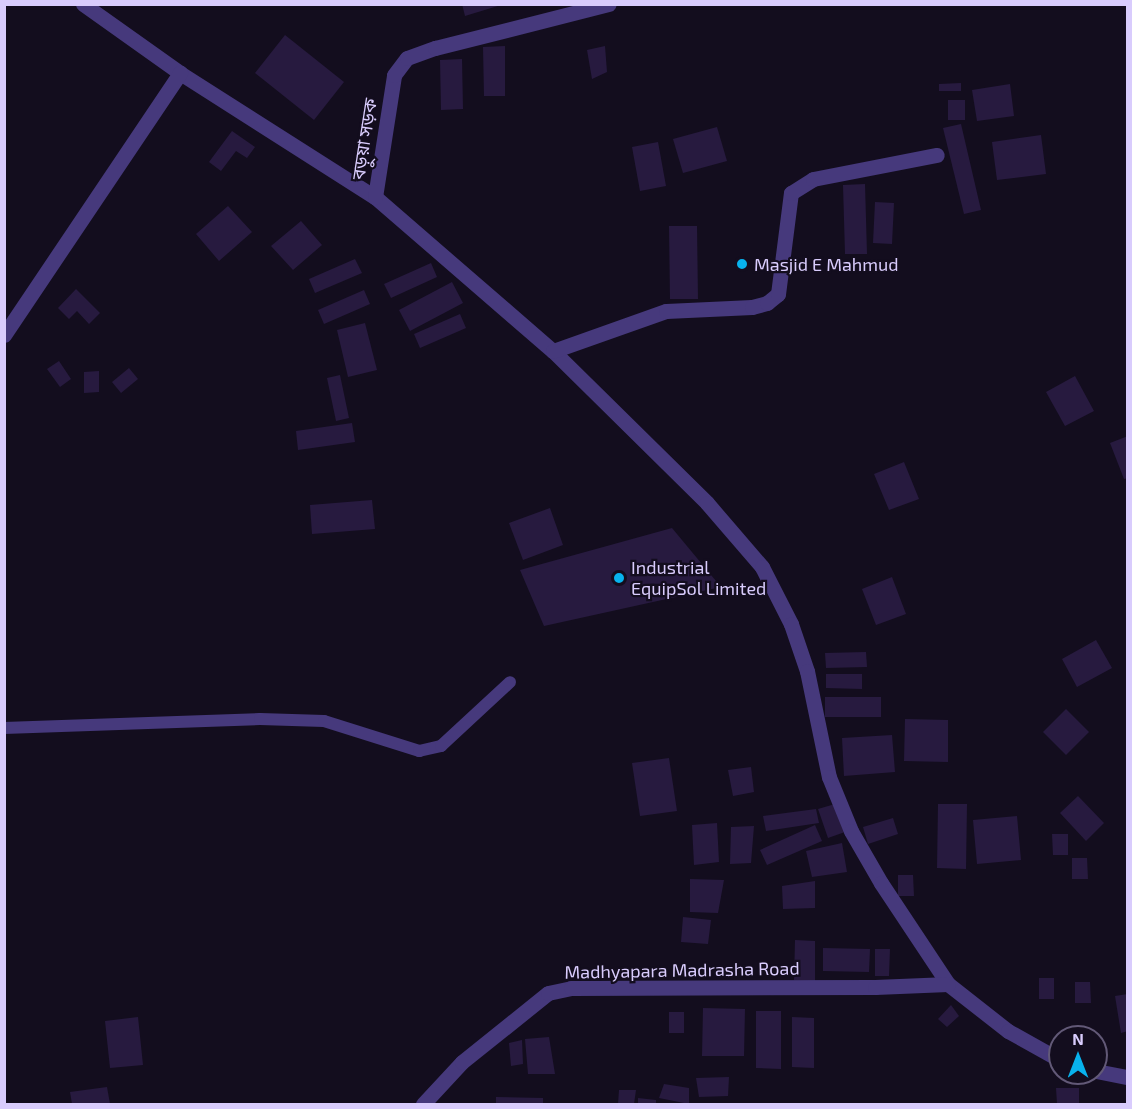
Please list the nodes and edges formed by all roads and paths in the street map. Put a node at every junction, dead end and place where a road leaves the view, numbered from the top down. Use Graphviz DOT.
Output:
graph roads {
  1 [pos="83,4"];
  2 [pos="609,4"];
  3 [pos="180,73"];
  4 [pos="937,155"];
  5 [pos="375,197"];
  6 [pos="4,335"];
  7 [pos="554,351"];
  8 [pos="510,682"];
  9 [pos="4,728"];
  10 [pos="948,984"];
  11 [pos="1048,1053"];
  12 [pos="1108,1073"];
  13 [pos="1128,1077"];
  14 [pos="423,1104"];
  1 -- 3 [label="street, বড়ুয়া সড়ক"];
  2 -- 5 [label="street, বড়ুয়া সড়ক"];
  3 -- 5 [label="street, বড়ুয়া সড়ক"];
  3 -- 6 [label="street"];
  4 -- 7 [label="street"];
  5 -- 7 [label="street"];
  7 -- 10 [label="street"];
  8 -- 9 [label="lane"];
  10 -- 11 [label="street"];
  10 -- 14 [label="street, Madhyapara Madrasha Road"];
  12 -- 13 [label="street"];
}
